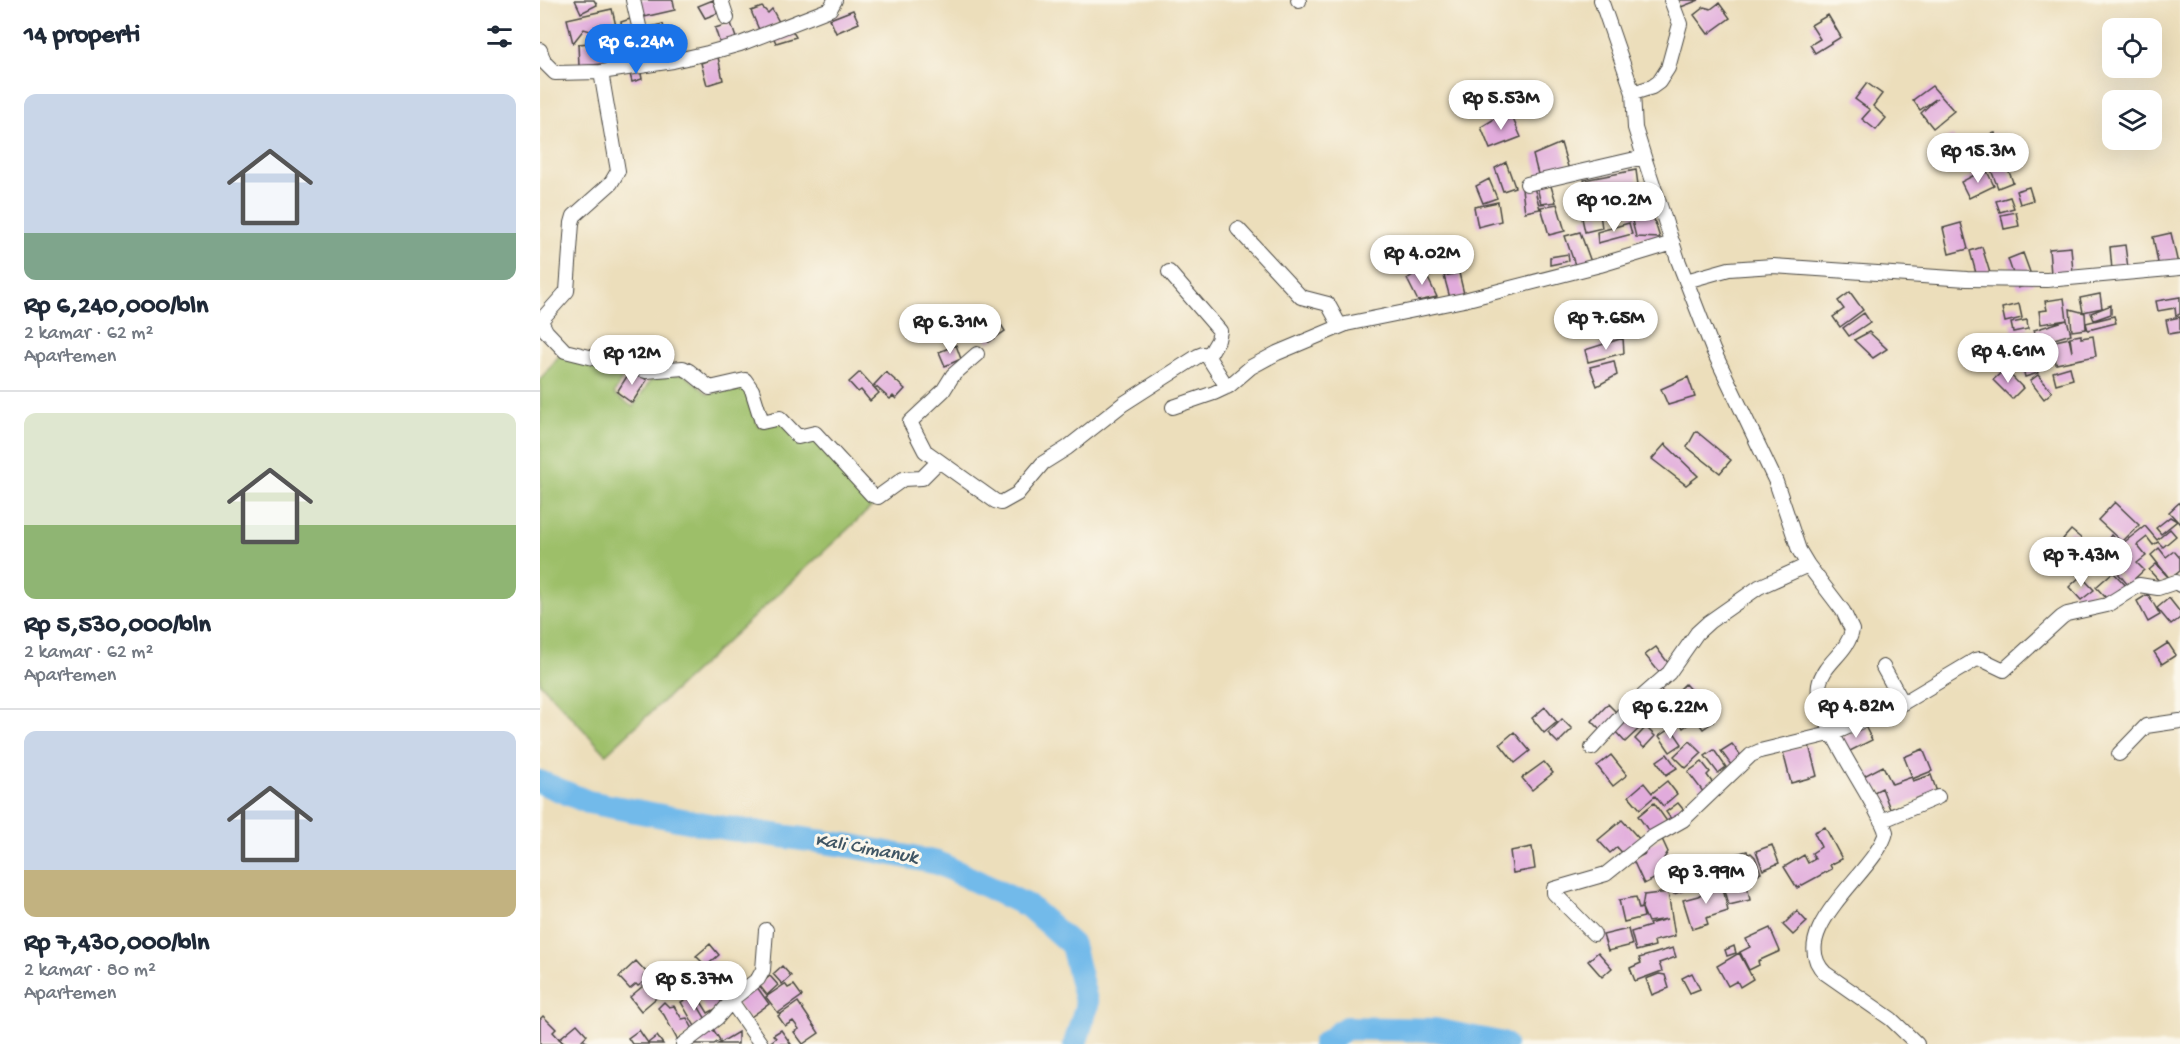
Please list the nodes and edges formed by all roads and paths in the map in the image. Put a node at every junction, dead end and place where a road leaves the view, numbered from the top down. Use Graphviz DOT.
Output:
graph roads {
  1 [pos="633,0"];
  2 [pos="721,0"];
  3 [pos="835,0"];
  4 [pos="1601,0"];
  5 [pos="1671,0"];
  6 [pos="727,18"];
  7 [pos="540,50"];
  8 [pos="648,64"];
  9 [pos="601,72"];
  10 [pos="1632,93"];
  11 [pos="1644,157"];
  12 [pos="1527,184"];
  13 [pos="1238,230"];
  14 [pos="1673,243"];
  15 [pos="2180,268"];
  16 [pos="1169,272"];
  17 [pos="1686,281"];
  18 [pos="1341,326"];
  19 [pos="977,354"];
  20 [pos="1208,357"];
  21 [pos="1227,387"];
  22 [pos="1173,407"];
  23 [pos="939,461"];
  24 [pos="1808,565"];
  25 [pos="2180,585"];
  26 [pos="1883,667"];
  27 [pos="1903,703"];
  28 [pos="2180,721"];
  29 [pos="1834,734"];
  30 [pos="1592,748"];
  31 [pos="2119,754"];
  32 [pos="1938,798"];
  33 [pos="1881,821"];
  34 [pos="766,930"];
  35 [pos="1594,934"];
  36 [pos="731,1001"];
  37 [pos="683,1044"];
  38 [pos="761,1044"];
  39 [pos="1917,1044"];
  1 -- 8 [label="street"];
  2 -- 6 [label="street"];
  3 -- 8 [label="street"];
  4 -- 10 [label="street"];
  5 -- 10 [label="street"];
  7 -- 9 [label="street"];
  8 -- 9 [label="street"];
  9 -- 23 [label="street"];
  10 -- 11 [label="street"];
  11 -- 12 [label="street"];
  11 -- 14 [label="street"];
  13 -- 18 [label="street"];
  14 -- 17 [label="street"];
  14 -- 18 [label="street"];
  15 -- 17 [label="street"];
  16 -- 20 [label="street"];
  17 -- 24 [label="street"];
  18 -- 21 [label="street"];
  19 -- 23 [label="street"];
  20 -- 21 [label="street"];
  20 -- 23 [label="street"];
  21 -- 22 [label="street"];
  24 -- 29 [label="street"];
  24 -- 30 [label="street"];
  25 -- 27 [label="street"];
  26 -- 27 [label="street"];
  27 -- 29 [label="street"];
  28 -- 31 [label="street"];
  29 -- 33 [label="street"];
  29 -- 35 [label="street"];
  32 -- 33 [label="street"];
  33 -- 39 [label="street"];
  34 -- 36 [label="street"];
  36 -- 37 [label="street"];
  36 -- 38 [label="street"];
}
